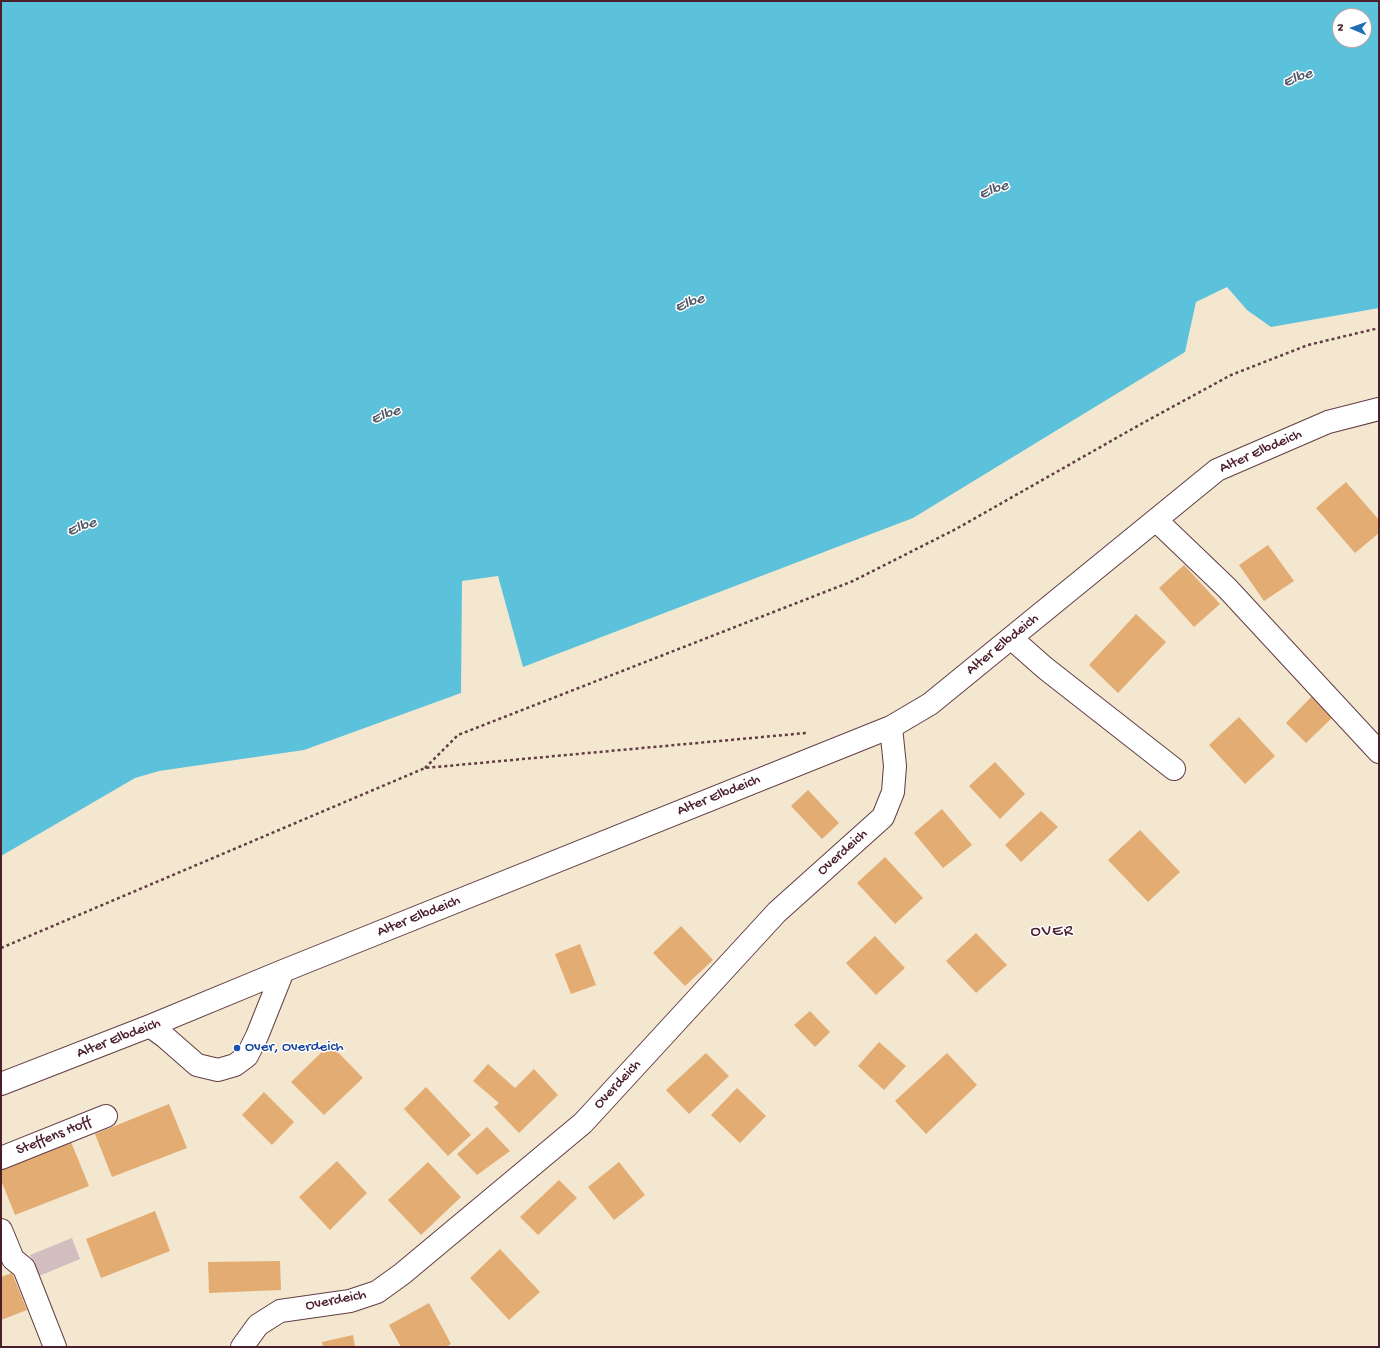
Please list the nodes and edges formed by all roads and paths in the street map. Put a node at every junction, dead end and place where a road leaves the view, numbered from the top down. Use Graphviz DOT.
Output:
graph roads {
  1 [pos="1379,328"];
  2 [pos="1379,409"];
  3 [pos="1156,520"];
  4 [pos="1011,638"];
  5 [pos="891,727"];
  6 [pos="806,733"];
  7 [pos="1379,752"];
  8 [pos="425,768"];
  9 [pos="1174,769"];
  10 [pos="1,948"];
  11 [pos="284,971"];
  12 [pos="150,1026"];
  13 [pos="1,1084"];
  14 [pos="106,1116"];
  15 [pos="1,1158"];
  16 [pos="1,1230"];
  17 [pos="55,1347"];
  18 [pos="242,1347"];
  1 -- 8 [label="path"];
  2 -- 3 [label="street, Alter Elbdeich"];
  3 -- 4 [label="street, Alter Elbdeich"];
  3 -- 7 [label="street"];
  4 -- 5 [label="street, Alter Elbdeich"];
  4 -- 9 [label="street"];
  5 -- 11 [label="street, Alter Elbdeich"];
  5 -- 18 [label="street, Overdeich"];
  6 -- 8 [label="path"];
  8 -- 10 [label="path"];
  11 -- 12 [label="street, Alter Elbdeich"];
  11 -- 12 [label="street"];
  12 -- 13 [label="street, Alter Elbdeich"];
  14 -- 15 [label="street, Steffens Hoff"];
  16 -- 17 [label="street"];
}
